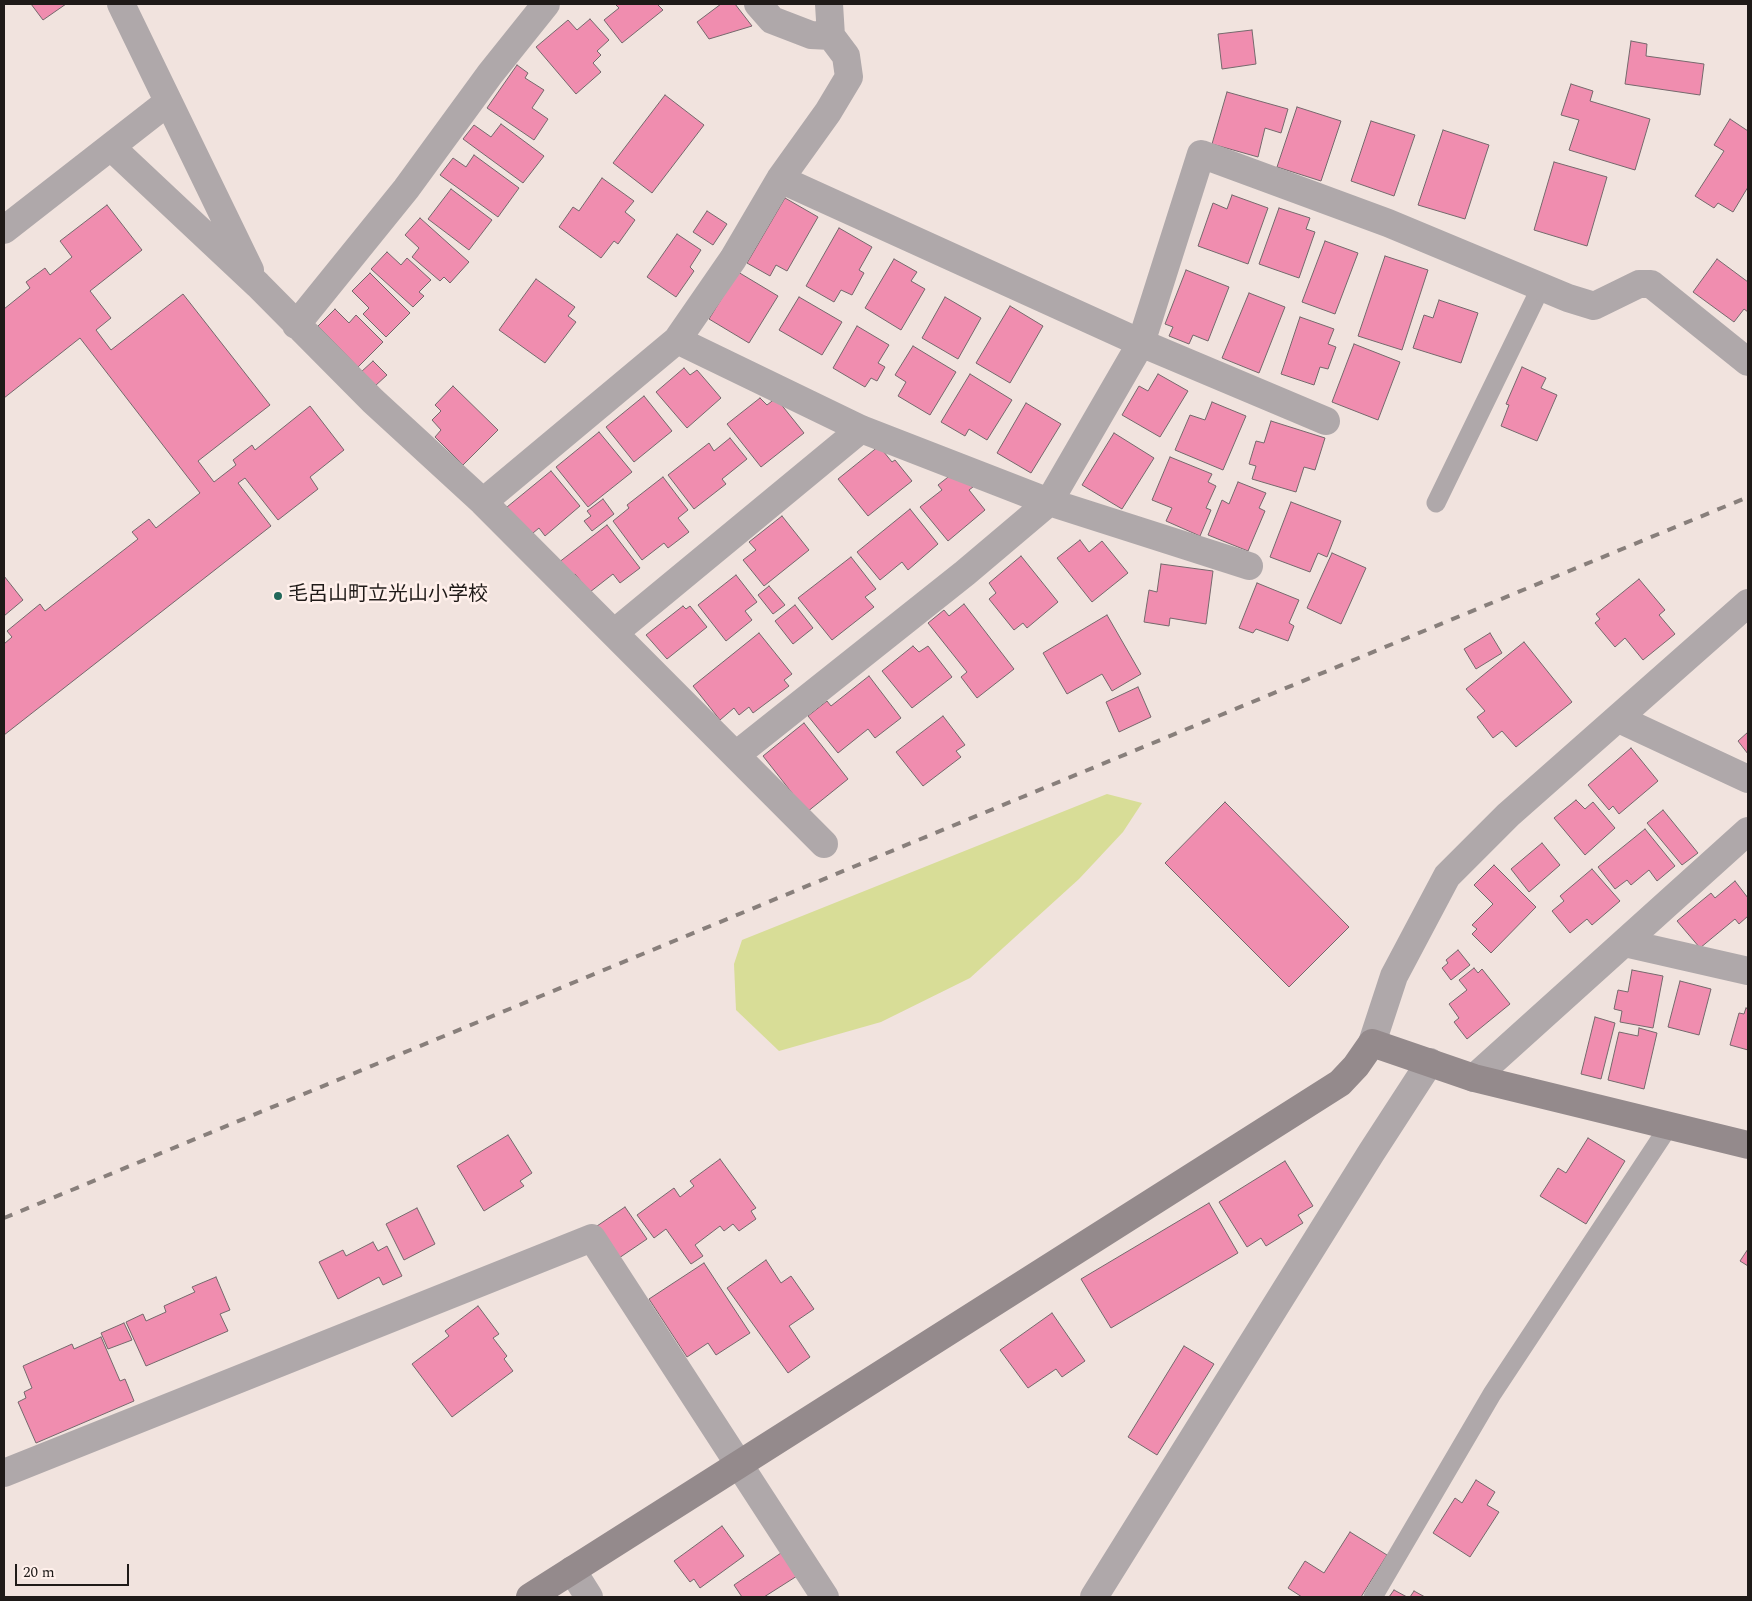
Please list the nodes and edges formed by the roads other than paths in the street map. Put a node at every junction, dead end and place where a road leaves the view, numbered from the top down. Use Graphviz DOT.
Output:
graph roads {
  1 [pos="121,4"];
  2 [pos="546,4"];
  3 [pos="758,4"];
  4 [pos="829,4"];
  5 [pos="832,36"];
  6 [pos="168,102"];
  7 [pos="111,147"];
  8 [pos="780,179"];
  9 [pos="4,230"];
  10 [pos="258,285"];
  11 [pos="1540,287"];
  12 [pos="296,325"];
  13 [pos="677,340"];
  14 [pos="1141,343"];
  15 [pos="1748,362"];
  16 [pos="1326,421"];
  17 [pos="861,429"];
  18 [pos="483,502"];
  19 [pos="1049,502"];
  20 [pos="1436,503"];
  21 [pos="1249,566"];
  22 [pos="1748,603"];
  23 [pos="614,634"];
  24 [pos="1619,719"];
  25 [pos="736,755"];
  26 [pos="1748,779"];
  27 [pos="1748,831"];
  28 [pos="824,844"];
  29 [pos="1625,943"];
  30 [pos="1748,971"];
  31 [pos="1372,1043"];
  32 [pos="1430,1062"];
  33 [pos="1474,1078"];
  34 [pos="1670,1126"];
  35 [pos="1748,1145"];
  36 [pos="737,1464"];
  37 [pos="4,1473"];
  38 [pos="572,1570"];
  39 [pos="530,1597"];
  40 [pos="589,1597"];
  41 [pos="824,1597"];
  42 [pos="1094,1597"];
  43 [pos="1373,1597"];
  1 -- 6 [label="street"];
  2 -- 12 [label="street"];
  3 -- 5 [label="street"];
  4 -- 5 [label="street"];
  5 -- 8 [label="street"];
  6 -- 7 [label="street"];
  6 -- 10 [label="street"];
  7 -- 9 [label="street"];
  7 -- 10 [label="street"];
  8 -- 13 [label="street"];
  8 -- 14 [label="street"];
  10 -- 12 [label="street"];
  11 -- 14 [label="street"];
  11 -- 15 [label="street"];
  11 -- 20 [label="lane"];
  12 -- 18 [label="street"];
  13 -- 17 [label="street"];
  13 -- 18 [label="street"];
  14 -- 16 [label="street"];
  14 -- 19 [label="street"];
  17 -- 19 [label="street"];
  17 -- 23 [label="street"];
  18 -- 23 [label="street"];
  19 -- 21 [label="street"];
  19 -- 25 [label="street"];
  22 -- 24 [label="street"];
  23 -- 25 [label="street"];
  24 -- 26 [label="street"];
  24 -- 31 [label="street"];
  25 -- 28 [label="street"];
  27 -- 29 [label="street"];
  29 -- 30 [label="street"];
  29 -- 33 [label="street"];
  31 -- 32 [label="street"];
  31 -- 36 [label="street"];
  32 -- 33 [label="street"];
  32 -- 42 [label="street"];
  33 -- 34 [label="street"];
  34 -- 35 [label="street"];
  34 -- 43 [label="lane"];
  36 -- 37 [label="street"];
  36 -- 38 [label="street"];
  36 -- 41 [label="street"];
  38 -- 39 [label="street"];
  38 -- 40 [label="street"];
}
